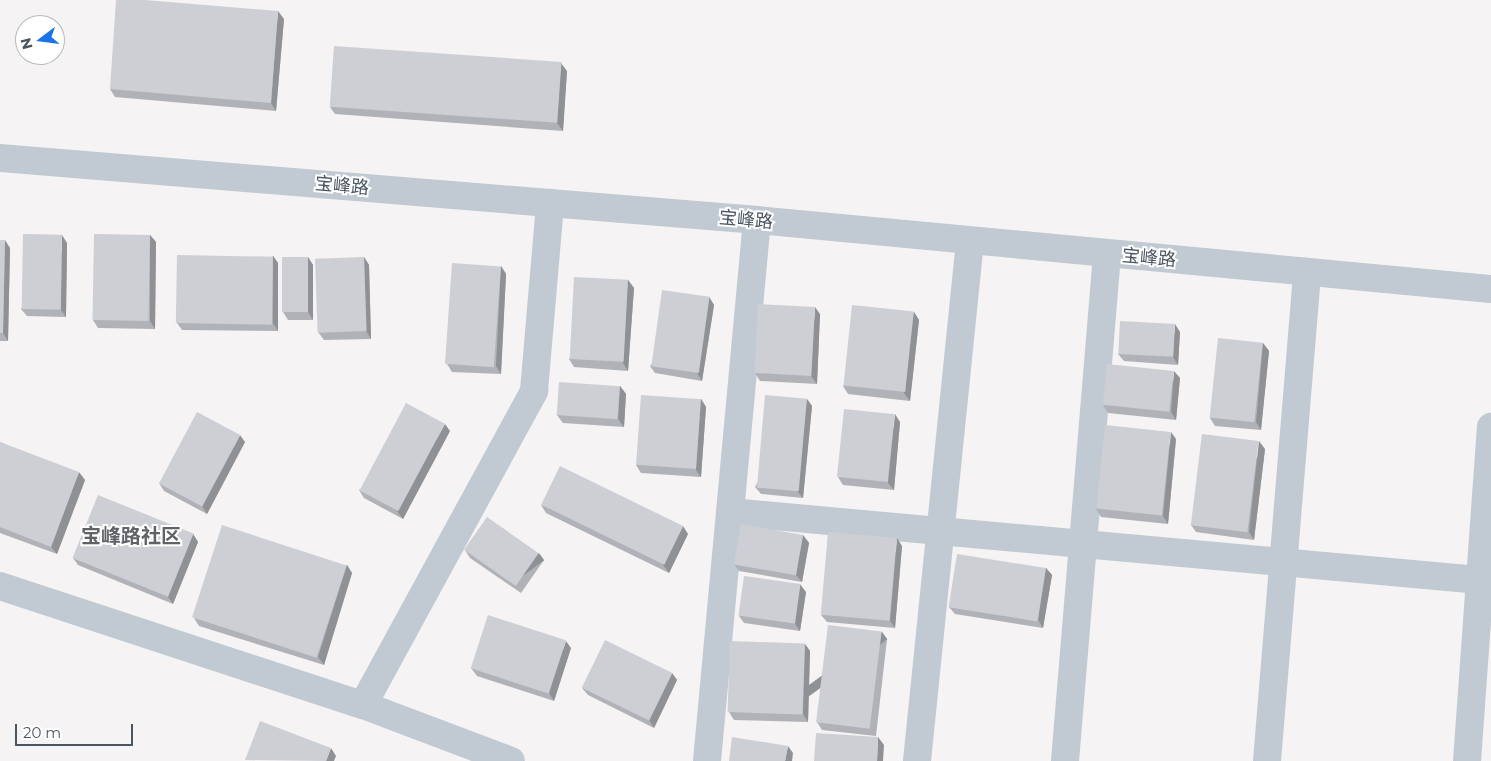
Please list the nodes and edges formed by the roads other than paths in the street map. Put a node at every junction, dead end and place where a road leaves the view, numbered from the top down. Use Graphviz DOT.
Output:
graph roads {
  1 [pos="0,158"];
  2 [pos="550,203"];
  3 [pos="757,220"];
  4 [pos="970,241"];
  5 [pos="1107,254"];
  6 [pos="1307,272"];
  7 [pos="1491,289"];
  8 [pos="1491,427"];
  9 [pos="730,512"];
  10 [pos="940,531"];
  11 [pos="1083,544"];
  12 [pos="1283,562"];
  13 [pos="1486,580"];
  14 [pos="0,586"];
  15 [pos="363,705"];
  16 [pos="511,761"];
  17 [pos="708,761"];
  18 [pos="917,761"];
  19 [pos="1066,761"];
  20 [pos="1266,761"];
  21 [pos="1467,761"];
  1 -- 2 [label="street, 宝峰路"];
  2 -- 3 [label="street, 宝峰路"];
  2 -- 15 [label="street"];
  3 -- 4 [label="street, 宝峰路"];
  3 -- 9 [label="street"];
  4 -- 5 [label="street, 宝峰路"];
  4 -- 10 [label="street"];
  5 -- 6 [label="street, 宝峰路"];
  5 -- 11 [label="street"];
  6 -- 7 [label="street, 宝峰路"];
  6 -- 12 [label="street"];
  8 -- 13 [label="street"];
  9 -- 10 [label="street"];
  9 -- 17 [label="street"];
  10 -- 11 [label="street"];
  10 -- 18 [label="street"];
  11 -- 12 [label="street"];
  11 -- 19 [label="street"];
  12 -- 13 [label="street"];
  12 -- 20 [label="street"];
  13 -- 21 [label="street"];
  14 -- 15 [label="street"];
  15 -- 16 [label="street"];
}
